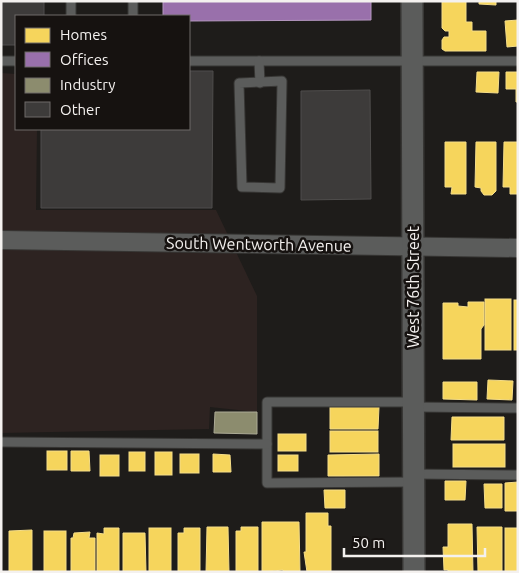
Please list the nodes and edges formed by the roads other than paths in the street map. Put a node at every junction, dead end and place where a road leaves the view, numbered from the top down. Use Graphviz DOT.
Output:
graph roads {
  1 [pos="71,1"];
  2 [pos="133,1"];
  3 [pos="412,1"];
  4 [pos="71,15"];
  5 [pos="132,15"];
  6 [pos="259,60"];
  7 [pos="1,61"];
  8 [pos="15,61"];
  9 [pos="190,61"];
  10 [pos="412,61"];
  11 [pos="518,61"];
  12 [pos="260,83"];
  13 [pos="1,240"];
  14 [pos="412,247"];
  15 [pos="518,248"];
  16 [pos="413,404"];
  17 [pos="518,408"];
  18 [pos="1,442"];
  19 [pos="267,444"];
  20 [pos="518,475"];
  21 [pos="413,478"];
  22 [pos="414,572"];
  1 -- 4 [label="lane"];
  2 -- 5 [label="lane"];
  3 -- 10 [label="street, West 76th Street"];
  6 -- 9 [label="lane"];
  6 -- 10 [label="lane"];
  6 -- 12 [label="lane"];
  7 -- 8 [label="lane"];
  10 -- 11 [label="lane"];
  10 -- 14 [label="street, West 76th Street"];
  12 -- 12 [label="lane"];
  13 -- 14 [label="street, South Wentworth Avenue"];
  14 -- 15 [label="street, South Wentworth Avenue"];
  14 -- 16 [label="street, West 76th Street"];
  16 -- 17 [label="lane"];
  16 -- 19 [label="lane"];
  16 -- 21 [label="street, West 76th Street"];
  18 -- 19 [label="lane"];
  19 -- 21 [label="lane"];
  20 -- 21 [label="lane"];
  21 -- 22 [label="street, West 76th Street"];
}
